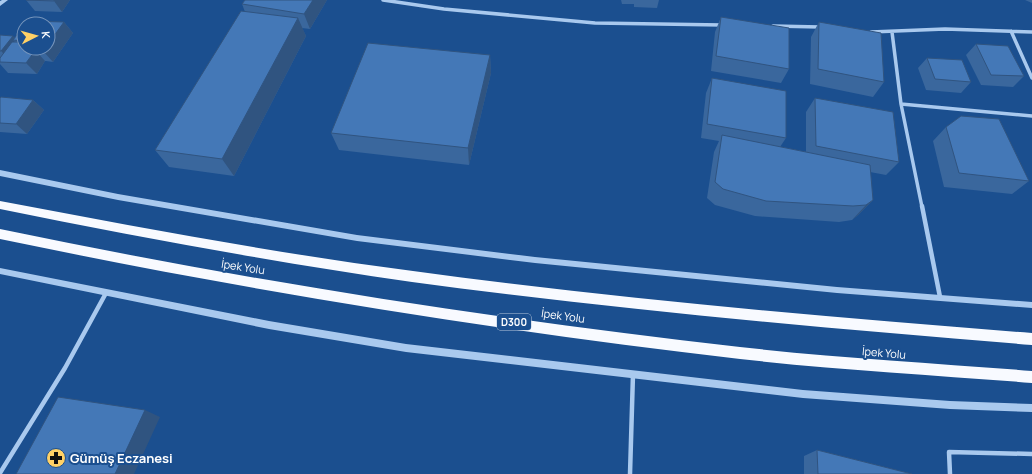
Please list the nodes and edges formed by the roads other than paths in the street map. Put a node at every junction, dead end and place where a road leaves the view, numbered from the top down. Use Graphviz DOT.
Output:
graph roads {
  1 [pos="5,0"];
  2 [pos="383,0"];
  3 [pos="0,4"];
  4 [pos="727,26"];
  5 [pos="766,26"];
  6 [pos="828,28"];
  7 [pos="867,31"];
  8 [pos="892,32"];
  9 [pos="1011,32"];
  10 [pos="1032,32"];
  11 [pos="1032,78"];
  12 [pos="901,104"];
  13 [pos="1032,116"];
  14 [pos="0,173"];
  15 [pos="0,205"];
  16 [pos="0,234"];
  17 [pos="0,271"];
  18 [pos="106,293"];
  19 [pos="940,297"];
  20 [pos="1032,305"];
  21 [pos="1032,339"];
  22 [pos="633,374"];
  23 [pos="1032,377"];
  24 [pos="1032,408"];
  25 [pos="1032,454"];
  26 [pos="0,474"];
  27 [pos="630,474"];
  28 [pos="950,474"];
  1 -- 3 [label="street"];
  2 -- 4 [label="street"];
  5 -- 6 [label="street"];
  7 -- 8 [label="street"];
  8 -- 9 [label="street"];
  8 -- 12 [label="street"];
  9 -- 10 [label="street"];
  9 -- 11 [label="street"];
  12 -- 13 [label="street"];
  12 -- 19 [label="street"];
  14 -- 19 [label="street"];
  15 -- 21 [label="highway, İpek Yolu"];
  16 -- 23 [label="highway, İpek Yolu / D300"];
  17 -- 18 [label="street"];
  18 -- 22 [label="street"];
  18 -- 26 [label="street"];
  19 -- 20 [label="street"];
  22 -- 24 [label="street"];
  22 -- 27 [label="street"];
  25 -- 28 [label="street"];
}
